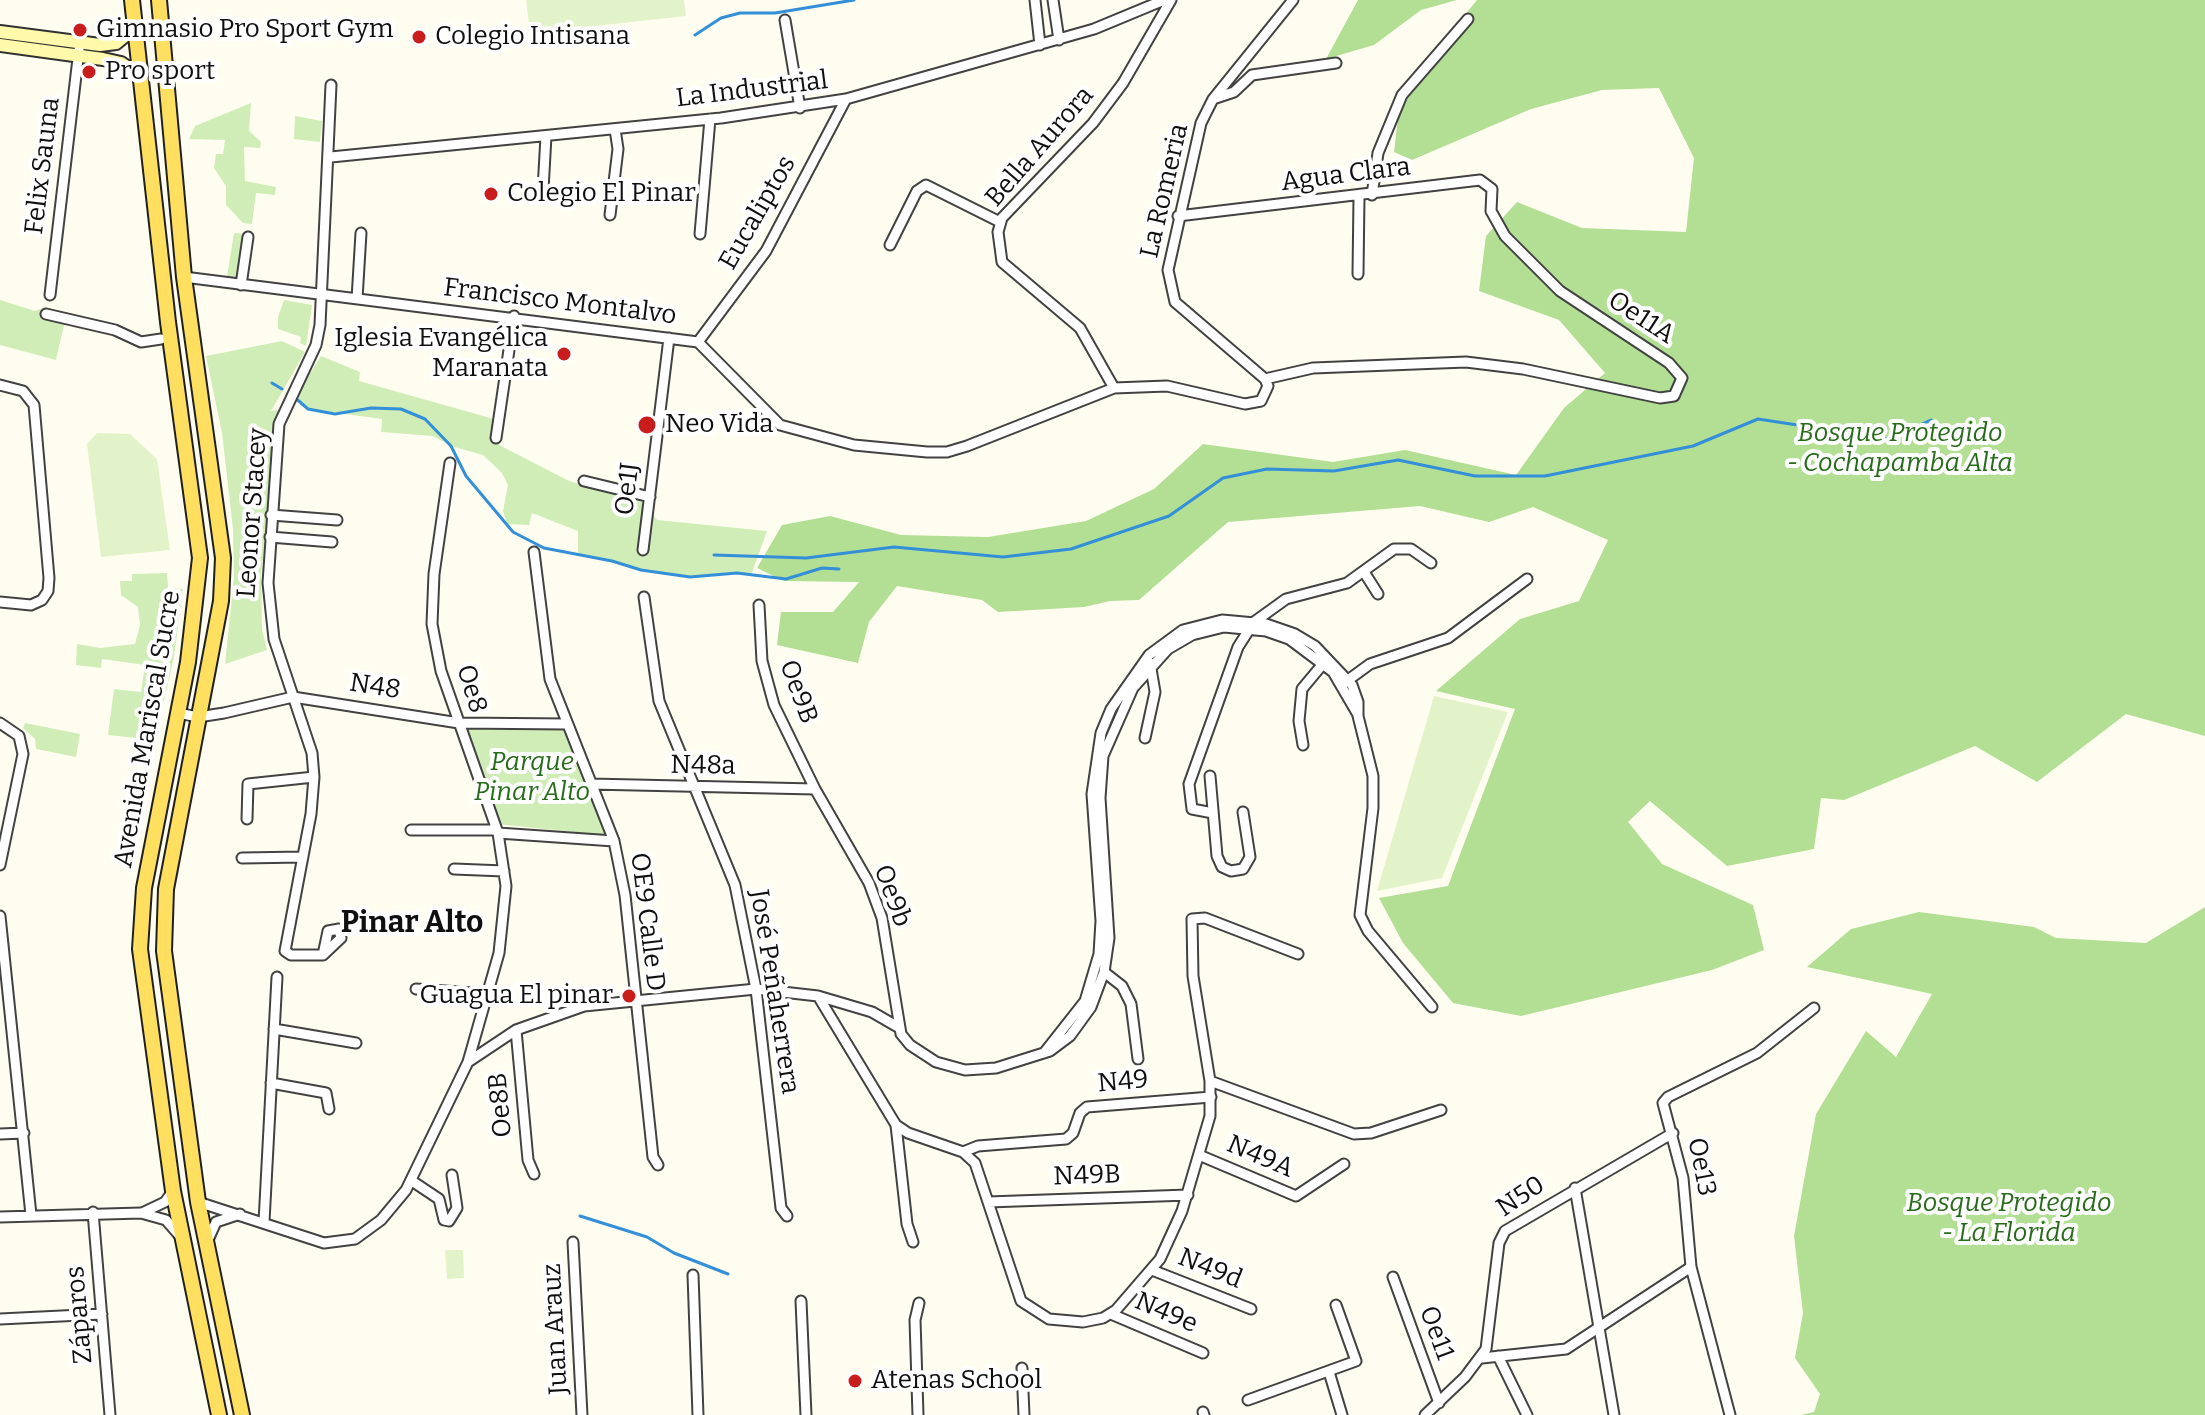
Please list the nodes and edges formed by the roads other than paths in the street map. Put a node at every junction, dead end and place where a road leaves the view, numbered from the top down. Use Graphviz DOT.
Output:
graph roads {
  1 [pos="132,0"];
  2 [pos="159,0"];
  3 [pos="1035,0"];
  4 [pos="1053,0"];
  5 [pos="1164,0"];
  6 [pos="1171,0"];
  7 [pos="1293,0"];
  8 [pos="1468,19"];
  9 [pos="785,20"];
  10 [pos="133,29"];
  11 [pos="0,32"];
  12 [pos="1059,40"];
  13 [pos="0,45"];
  14 [pos="1040,45"];
  15 [pos="80,49"];
  16 [pos="1336,63"];
  17 [pos="138,75"];
  18 [pos="331,85"];
  19 [pos="846,99"];
  20 [pos="1213,99"];
  21 [pos="800,108"];
  22 [pos="710,119"];
  23 [pos="615,129"];
  24 [pos="546,136"];
  25 [pos="331,157"];
  26 [pos="543,190"];
  27 [pos="1372,195"];
  28 [pos="1359,197"];
  29 [pos="1491,211"];
  30 [pos="610,215"];
  31 [pos="1178,216"];
  32 [pos="1000,222"];
  33 [pos="361,233"];
  34 [pos="700,234"];
  35 [pos="248,237"];
  36 [pos="890,245"];
  37 [pos="1358,274"];
  38 [pos="184,277"];
  39 [pos="241,285"];
  40 [pos="50,295"];
  41 [pos="322,296"];
  42 [pos="357,299"];
  43 [pos="46,314"];
  44 [pos="514,316"];
  45 [pos="669,338"];
  46 [pos="161,339"];
  47 [pos="698,342"];
  48 [pos="1265,379"];
  49 [pos="0,385"];
  50 [pos="1114,388"];
  51 [pos="496,438"];
  52 [pos="450,463"];
  53 [pos="584,481"];
  54 [pos="650,497"];
  55 [pos="271,515"];
  56 [pos="337,520"];
  57 [pos="270,537"];
  58 [pos="332,542"];
  59 [pos="643,550"];
  60 [pos="534,552"];
  61 [pos="1431,563"];
  62 [pos="1364,572"];
  63 [pos="1527,579"];
  64 [pos="1378,594"];
  65 [pos="644,597"];
  66 [pos="0,602"];
  67 [pos="759,605"];
  68 [pos="1251,625"];
  69 [pos="1326,660"];
  70 [pos="1149,661"];
  71 [pos="1344,682"];
  72 [pos="293,697"];
  73 [pos="178,713"];
  74 [pos="198,717"];
  75 [pos="0,723"];
  76 [pos="459,723"];
  77 [pos="567,724"];
  78 [pos="1145,738"];
  79 [pos="1303,745"];
  80 [pos="1210,776"];
  81 [pos="314,777"];
  82 [pos="590,784"];
  83 [pos="696,788"];
  84 [pos="815,789"];
  85 [pos="1243,812"];
  86 [pos="1213,813"];
  87 [pos="247,819"];
  88 [pos="411,830"];
  89 [pos="498,832"];
  90 [pos="614,841"];
  91 [pos="1100,852"];
  92 [pos="303,857"];
  93 [pos="242,858"];
  94 [pos="0,865"];
  95 [pos="454,869"];
  96 [pos="504,871"];
  97 [pos="0,916"];
  98 [pos="1298,954"];
  99 [pos="323,955"];
  100 [pos="1104,972"];
  101 [pos="277,977"];
  102 [pos="3,978"];
  103 [pos="416,989"];
  104 [pos="756,989"];
  105 [pos="488,994"];
  106 [pos="818,996"];
  107 [pos="635,1002"];
  108 [pos="1432,1007"];
  109 [pos="1814,1008"];
  110 [pos="898,1027"];
  111 [pos="274,1029"];
  112 [pos="516,1030"];
  113 [pos="356,1043"];
  114 [pos="1044,1053"];
  115 [pos="1138,1059"];
  116 [pos="468,1062"];
  117 [pos="1210,1081"];
  118 [pos="271,1083"];
  119 [pos="182,1096"];
  120 [pos="1211,1097"];
  121 [pos="161,1099"];
  122 [pos="329,1109"];
  123 [pos="1441,1110"];
  124 [pos="896,1125"];
  125 [pos="24,1133"];
  126 [pos="1673,1133"];
  127 [pos="0,1134"];
  128 [pos="963,1152"];
  129 [pos="1199,1155"];
  130 [pos="1344,1164"];
  131 [pos="658,1165"];
  132 [pos="534,1174"];
  133 [pos="452,1175"];
  134 [pos="412,1181"];
  135 [pos="1575,1188"];
  136 [pos="173,1191"];
  137 [pos="1188,1195"];
  138 [pos="198,1202"];
  139 [pos="988,1202"];
  140 [pos="93,1212"];
  141 [pos="141,1213"];
  142 [pos="240,1214"];
  143 [pos="31,1215"];
  144 [pos="787,1216"];
  145 [pos="0,1217"];
  146 [pos="264,1222"];
  147 [pos="184,1240"];
  148 [pos="573,1242"];
  149 [pos="913,1242"];
  150 [pos="206,1244"];
  151 [pos="1691,1267"];
  152 [pos="1152,1270"];
  153 [pos="693,1275"];
  154 [pos="1393,1277"];
  155 [pos="801,1301"];
  156 [pos="919,1303"];
  157 [pos="1336,1305"];
  158 [pos="1251,1309"];
  159 [pos="102,1314"];
  160 [pos="1111,1314"];
  161 [pos="0,1319"];
  162 [pos="1599,1326"];
  163 [pos="1203,1353"];
  164 [pos="1498,1356"];
  165 [pos="1482,1358"];
  166 [pos="1022,1368"];
  167 [pos="1329,1372"];
  168 [pos="1248,1400"];
  169 [pos="1439,1403"];
  170 [pos="110,1415"];
  171 [pos="219,1415"];
  172 [pos="242,1415"];
  173 [pos="582,1415"];
  174 [pos="698,1415"];
  175 [pos="806,1415"];
  176 [pos="918,1415"];
  177 [pos="1024,1415"];
  178 [pos="1342,1415"];
  179 [pos="1425,1415"];
  180 [pos="1527,1415"];
  181 [pos="1614,1415"];
  182 [pos="1730,1415"];
  1 -- 10 [label="main road, Avenida Mariscal Sucre"];
  2 -- 38 [label="main road, Avenida Mariscal Sucre"];
  3 -- 14 [label="street"];
  4 -- 12 [label="street"];
  5 -- 12 [label="street, La Industrial"];
  6 -- 32 [label="street, Bella Aurora"];
  7 -- 20 [label="street, La Romeria"];
  8 -- 27 [label="street"];
  9 -- 21 [label="street"];
  10 -- 15 [label="street"];
  10 -- 17 [label="main road, Avenida Mariscal Sucre"];
  11 -- 15 [label="street"];
  12 -- 14 [label="street, La Industrial"];
  13 -- 15 [label="street"];
  14 -- 19 [label="street, La Industrial"];
  15 -- 17 [label="street"];
  15 -- 40 [label="street, Felix Sauna"];
  16 -- 20 [label="street"];
  17 -- 73 [label="main road, Avenida Mariscal Sucre"];
  18 -- 25 [label="street, Leonor Stacey"];
  19 -- 21 [label="street, La Industrial"];
  19 -- 47 [label="street, Eucaliptos"];
  20 -- 31 [label="street, La Romeria"];
  21 -- 22 [label="street, La Industrial"];
  22 -- 23 [label="street, La Industrial"];
  22 -- 34 [label="street"];
  23 -- 24 [label="street, La Industrial"];
  23 -- 30 [label="street"];
  24 -- 25 [label="street, La Industrial"];
  24 -- 26 [label="street"];
  25 -- 41 [label="street, Leonor Stacey"];
  27 -- 28 [label="street, Agua Clara"];
  27 -- 29 [label="street, Agua Clara"];
  28 -- 31 [label="street, Agua Clara"];
  28 -- 37 [label="street"];
  29 -- 48 [label="street, Oe11A"];
  31 -- 48 [label="street, La Romeria"];
  32 -- 36 [label="street"];
  32 -- 50 [label="street, Bella Aurora"];
  33 -- 42 [label="street"];
  35 -- 39 [label="street"];
  38 -- 39 [label="street, Francisco Montalvo"];
  38 -- 74 [label="main road, Avenida Mariscal Sucre"];
  39 -- 41 [label="street, Francisco Montalvo"];
  41 -- 42 [label="street, Francisco Montalvo"];
  41 -- 55 [label="street, Leonor Stacey"];
  42 -- 44 [label="street, Francisco Montalvo"];
  43 -- 46 [label="street"];
  44 -- 45 [label="street, Francisco Montalvo"];
  44 -- 51 [label="street"];
  45 -- 47 [label="street, Francisco Montalvo"];
  45 -- 54 [label="street, Oe1J"];
  47 -- 50 [label="street, Francisco Montalvo"];
  48 -- 50 [label="street, Francisco Montalvo"];
  49 -- 66 [label="street"];
  52 -- 76 [label="street, Oe8"];
  53 -- 54 [label="street"];
  54 -- 59 [label="street, Oe1J"];
  55 -- 56 [label="street"];
  55 -- 57 [label="street, Leonor Stacey"];
  57 -- 58 [label="street"];
  57 -- 72 [label="street, Leonor Stacey"];
  60 -- 77 [label="street, OE9 Calle D"];
  61 -- 62 [label="street"];
  62 -- 64 [label="street"];
  62 -- 68 [label="street"];
  63 -- 71 [label="street"];
  65 -- 83 [label="street, José Peñaherrera"];
  67 -- 84 [label="street, Oe9B"];
  68 -- 69 [label="street"];
  68 -- 70 [label="street"];
  68 -- 86 [label="street"];
  69 -- 71 [label="street"];
  69 -- 79 [label="street"];
  70 -- 78 [label="street"];
  70 -- 91 [label="street"];
  71 -- 108 [label="street"];
  72 -- 74 [label="street, N48"];
  72 -- 76 [label="street, N48"];
  72 -- 81 [label="street, Leonor Stacey"];
  73 -- 74 [label="street, N48"];
  73 -- 121 [label="main road, Avenida Mariscal Sucre"];
  74 -- 119 [label="main road, Avenida Mariscal Sucre"];
  75 -- 94 [label="street"];
  76 -- 77 [label="street, N48"];
  76 -- 89 [label="street, Oe8"];
  77 -- 82 [label="street, OE9 Calle D"];
  80 -- 86 [label="street"];
  81 -- 87 [label="street"];
  81 -- 92 [label="street, Leonor Stacey"];
  82 -- 83 [label="street, N48a"];
  82 -- 90 [label="street, OE9 Calle D"];
  83 -- 84 [label="street, N48a"];
  83 -- 104 [label="street, José Peñaherrera"];
  84 -- 110 [label="street, Oe9b"];
  85 -- 86 [label="street"];
  88 -- 89 [label="street"];
  89 -- 90 [label="street"];
  89 -- 96 [label="street, Oe8"];
  90 -- 107 [label="street, OE9 Calle D"];
  91 -- 100 [label="street"];
  91 -- 114 [label="street"];
  92 -- 93 [label="street"];
  92 -- 99 [label="street, Leonor Stacey"];
  95 -- 96 [label="street"];
  96 -- 105 [label="street, Oe8"];
  97 -- 102 [label="street"];
  98 -- 117 [label="street"];
  100 -- 114 [label="street"];
  100 -- 115 [label="street"];
  101 -- 111 [label="street"];
  102 -- 125 [label="street"];
  103 -- 105 [label="street"];
  104 -- 106 [label="street"];
  104 -- 107 [label="street"];
  104 -- 144 [label="street, José Peñaherrera"];
  105 -- 116 [label="street, Oe8"];
  106 -- 110 [label="street"];
  106 -- 124 [label="street"];
  107 -- 112 [label="street"];
  107 -- 131 [label="street, OE9 Calle D"];
  109 -- 126 [label="street, Oe13"];
  110 -- 114 [label="street"];
  111 -- 113 [label="street"];
  111 -- 118 [label="street"];
  112 -- 116 [label="street"];
  112 -- 132 [label="street, Oe8B"];
  116 -- 134 [label="street, Oe8"];
  117 -- 120 [label="street"];
  117 -- 123 [label="street"];
  118 -- 122 [label="street"];
  118 -- 146 [label="street"];
  119 -- 121 [label="main road"];
  119 -- 138 [label="main road, Avenida Mariscal Sucre"];
  120 -- 128 [label="street, N49"];
  120 -- 129 [label="street"];
  121 -- 136 [label="main road, Avenida Mariscal Sucre"];
  124 -- 128 [label="street"];
  124 -- 149 [label="street"];
  125 -- 127 [label="street"];
  125 -- 143 [label="street"];
  126 -- 135 [label="street, N50"];
  126 -- 151 [label="street, Oe13"];
  128 -- 139 [label="street"];
  129 -- 130 [label="street, N49A"];
  129 -- 137 [label="street"];
  133 -- 134 [label="street"];
  134 -- 146 [label="street, Oe8"];
  135 -- 162 [label="street"];
  135 -- 165 [label="street, N50"];
  136 -- 141 [label="street"];
  136 -- 147 [label="main road, Avenida Mariscal Sucre"];
  137 -- 139 [label="street, N49B"];
  137 -- 152 [label="street"];
  138 -- 142 [label="street, Oe8"];
  138 -- 150 [label="main road, Avenida Mariscal Sucre"];
  139 -- 160 [label="street"];
  140 -- 141 [label="street"];
  140 -- 143 [label="street"];
  140 -- 159 [label="street, Záparos"];
  141 -- 147 [label="street"];
  142 -- 146 [label="street, Oe8"];
  142 -- 150 [label="street"];
  143 -- 145 [label="street"];
  147 -- 171 [label="main road, Avenida Mariscal Sucre"];
  148 -- 173 [label="street, Juan Arauz"];
  150 -- 172 [label="main road, Avenida Mariscal Sucre"];
  151 -- 162 [label="street"];
  151 -- 182 [label="street, Oe13"];
  152 -- 158 [label="street, N49d"];
  152 -- 160 [label="street"];
  153 -- 174 [label="street"];
  154 -- 169 [label="street, Oe11"];
  155 -- 175 [label="street"];
  156 -- 176 [label="street"];
  157 -- 167 [label="street"];
  159 -- 161 [label="street"];
  159 -- 170 [label="street, Záparos"];
  160 -- 163 [label="street, N49e"];
  162 -- 164 [label="street"];
  162 -- 181 [label="street"];
  164 -- 165 [label="street"];
  164 -- 180 [label="street"];
  165 -- 169 [label="street"];
  166 -- 177 [label="street"];
  167 -- 168 [label="street"];
  167 -- 178 [label="street"];
  169 -- 179 [label="street"];
}
